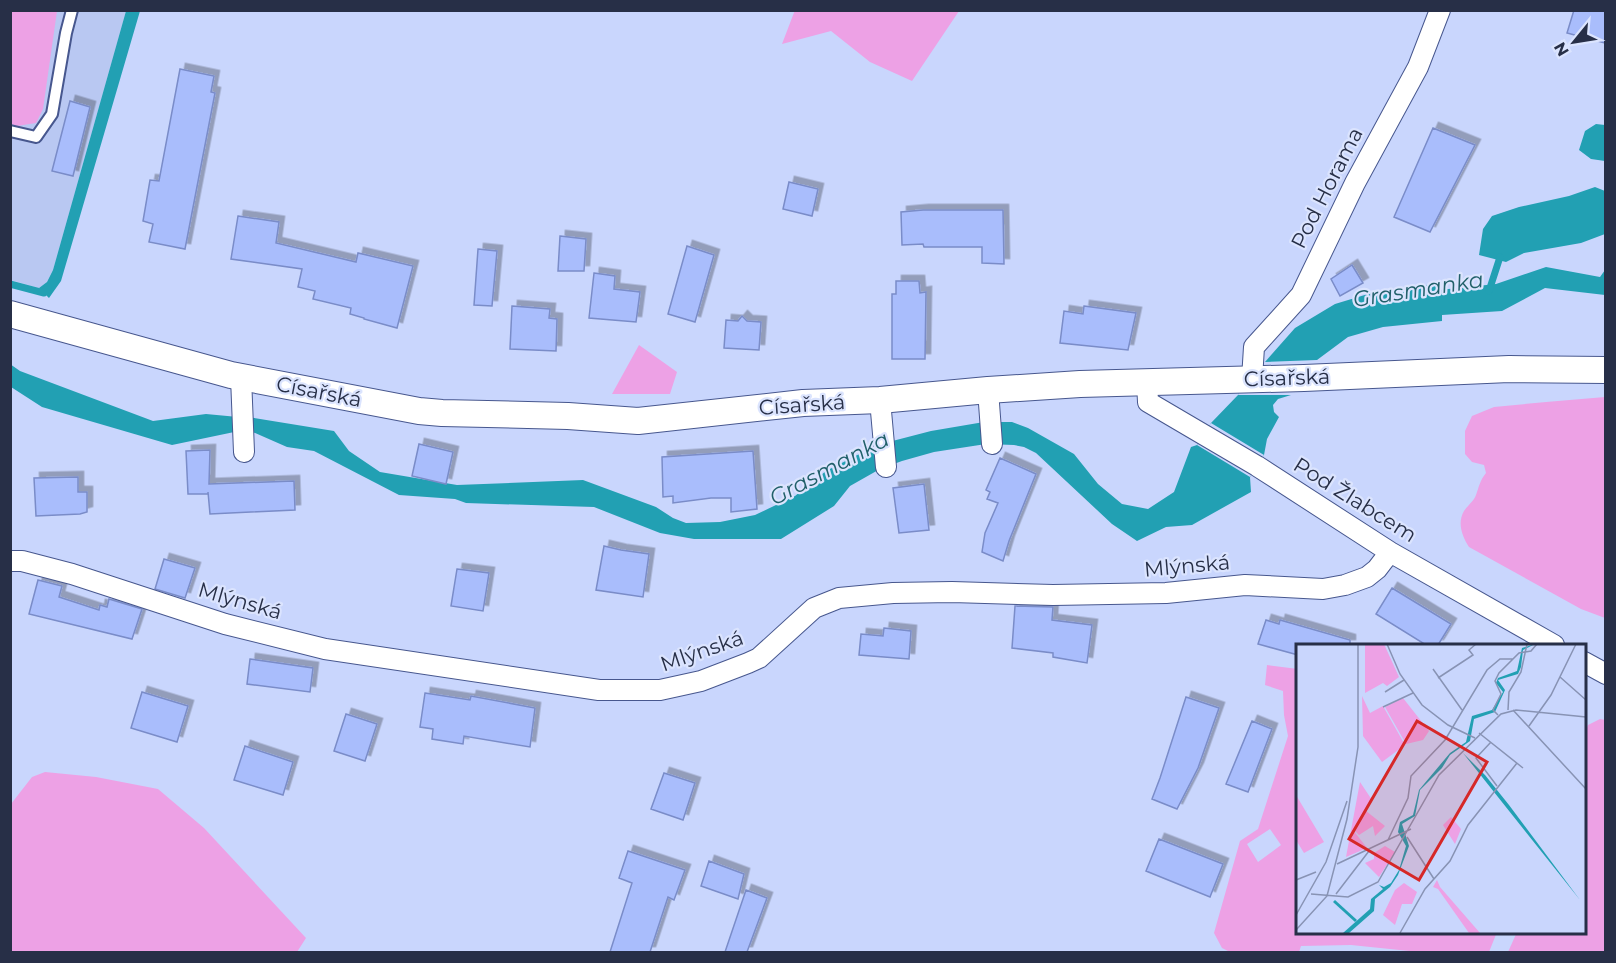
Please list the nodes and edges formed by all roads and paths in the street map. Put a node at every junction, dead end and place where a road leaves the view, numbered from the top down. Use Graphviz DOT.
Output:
graph roads {
  1 [pos="72,10"];
  2 [pos="1440,10"];
  3 [pos="10,131"];
  4 [pos="10,314"];
  5 [pos="1605,370"];
  6 [pos="241,377"];
  7 [pos="1252,379"];
  8 [pos="1147,382"];
  9 [pos="988,390"];
  10 [pos="880,400"];
  11 [pos="992,444"];
  12 [pos="244,452"];
  13 [pos="886,467"];
  14 [pos="1390,552"];
  15 [pos="10,561"];
  16 [pos="1552,644"];
  17 [pos="1586,663"];
  18 [pos="1605,674"];
  1 -- 3 [label="lane"];
  2 -- 7 [label="street, Pod Horama"];
  4 -- 6 [label="street, Císařská"];
  5 -- 7 [label="street, Císařská"];
  6 -- 10 [label="street, Císařská"];
  6 -- 12 [label="street"];
  7 -- 8 [label="street, Císařská"];
  8 -- 9 [label="street, Císařská"];
  8 -- 14 [label="street, Pod Žlabcem"];
  9 -- 10 [label="street, Císařská"];
  9 -- 11 [label="street"];
  10 -- 13 [label="street"];
  14 -- 15 [label="street, Mlýnská"];
  14 -- 16 [label="street, Pod Žlabcem"];
  17 -- 18 [label="street"];
}
